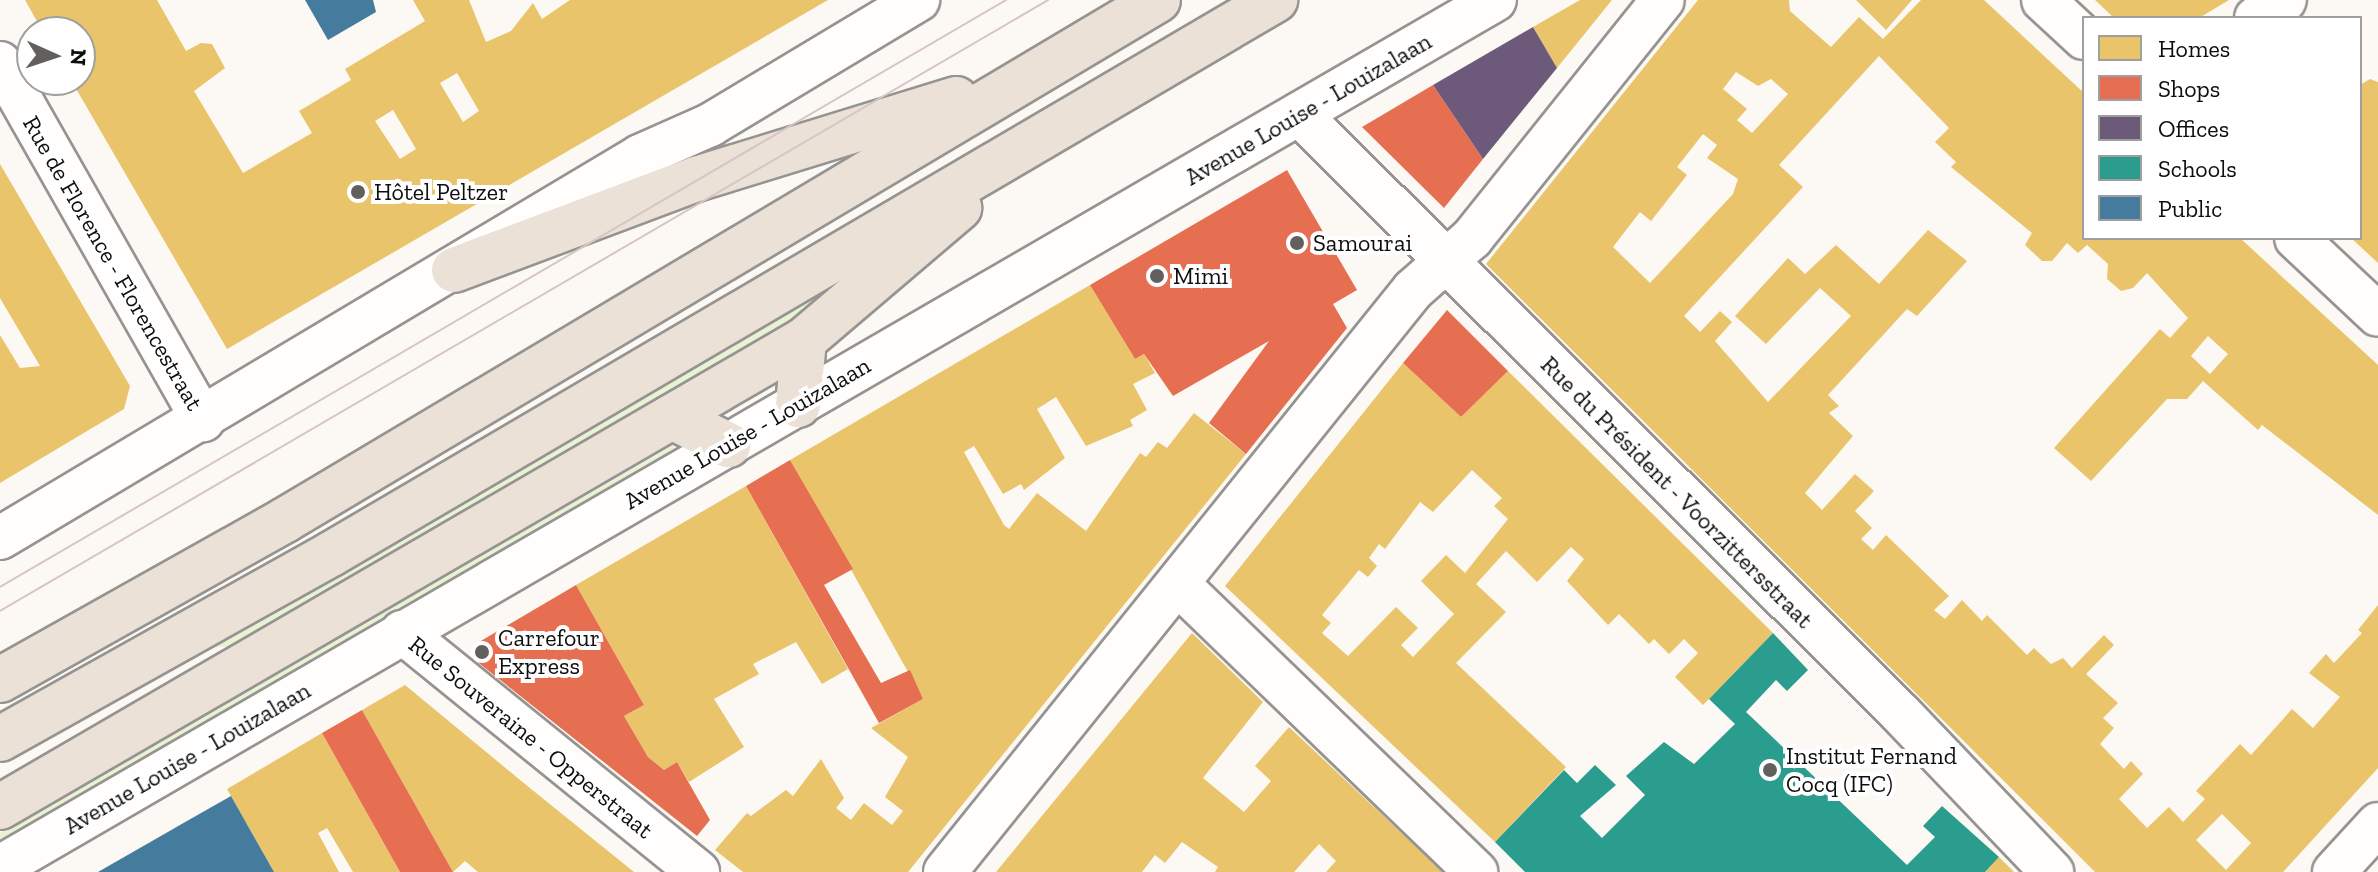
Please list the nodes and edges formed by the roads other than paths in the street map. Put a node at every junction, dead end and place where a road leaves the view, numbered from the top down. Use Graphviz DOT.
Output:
graph roads {
  1 [pos="918,0"];
  2 [pos="1158,0"];
  3 [pos="1275,0"];
  4 [pos="1495,0"];
  5 [pos="1663,0"];
  6 [pos="2043,0"];
  7 [pos="2285,0"];
  8 [pos="2259,16"];
  9 [pos="2082,36"];
  10 [pos="0,63"];
  11 [pos="1023,78"];
  12 [pos="1299,114"];
  13 [pos="1050,132"];
  14 [pos="2298,240"];
  15 [pos="1444,262"];
  16 [pos="454,270"];
  17 [pos="2378,315"];
  18 [pos="804,340"];
  19 [pos="798,405"];
  20 [pos="672,417"];
  21 [pos="203,420"];
  22 [pos="728,445"];
  23 [pos="0,538"];
  24 [pos="1180,586"];
  25 [pos="402,632"];
  26 [pos="0,680"];
  27 [pos="0,739"];
  28 [pos="0,807"];
  29 [pos="2378,824"];
  30 [pos="0,867"];
  31 [pos="698,872"];
  32 [pos="945,872"];
  33 [pos="1476,872"];
  34 [pos="2052,872"];
  35 [pos="2334,872"];
  1 -- 16 [label="street"];
  2 -- 11 [label="highway"];
  3 -- 13 [label="highway"];
  4 -- 12 [label="street, Avenue Louise - Louizalaan"];
  5 -- 15 [label="street"];
  6 -- 9 [label="street"];
  7 -- 8 [label="street"];
  10 -- 21 [label="street, Rue de Florence - Florencestraat"];
  11 -- 16 [label="highway"];
  11 -- 26 [label="highway"];
  12 -- 15 [label="street, Rue du Président - Voorzittersstraat"];
  12 -- 19 [label="street, Avenue Louise - Louizalaan"];
  13 -- 18 [label="highway"];
  13 -- 27 [label="highway"];
  14 -- 17 [label="street"];
  15 -- 24 [label="street"];
  15 -- 34 [label="street, Rue du Président - Voorzittersstraat"];
  16 -- 21 [label="street"];
  18 -- 19 [label="highway"];
  18 -- 20 [label="highway"];
  19 -- 22 [label="street, Avenue Louise - Louizalaan"];
  20 -- 22 [label="highway"];
  20 -- 28 [label="highway"];
  21 -- 23 [label="street"];
  22 -- 25 [label="street, Avenue Louise - Louizalaan"];
  24 -- 32 [label="street"];
  24 -- 33 [label="street"];
  25 -- 30 [label="street, Avenue Louise - Louizalaan"];
  25 -- 31 [label="street, Rue Souveraine - Opperstraat"];
  29 -- 35 [label="street"];
}
